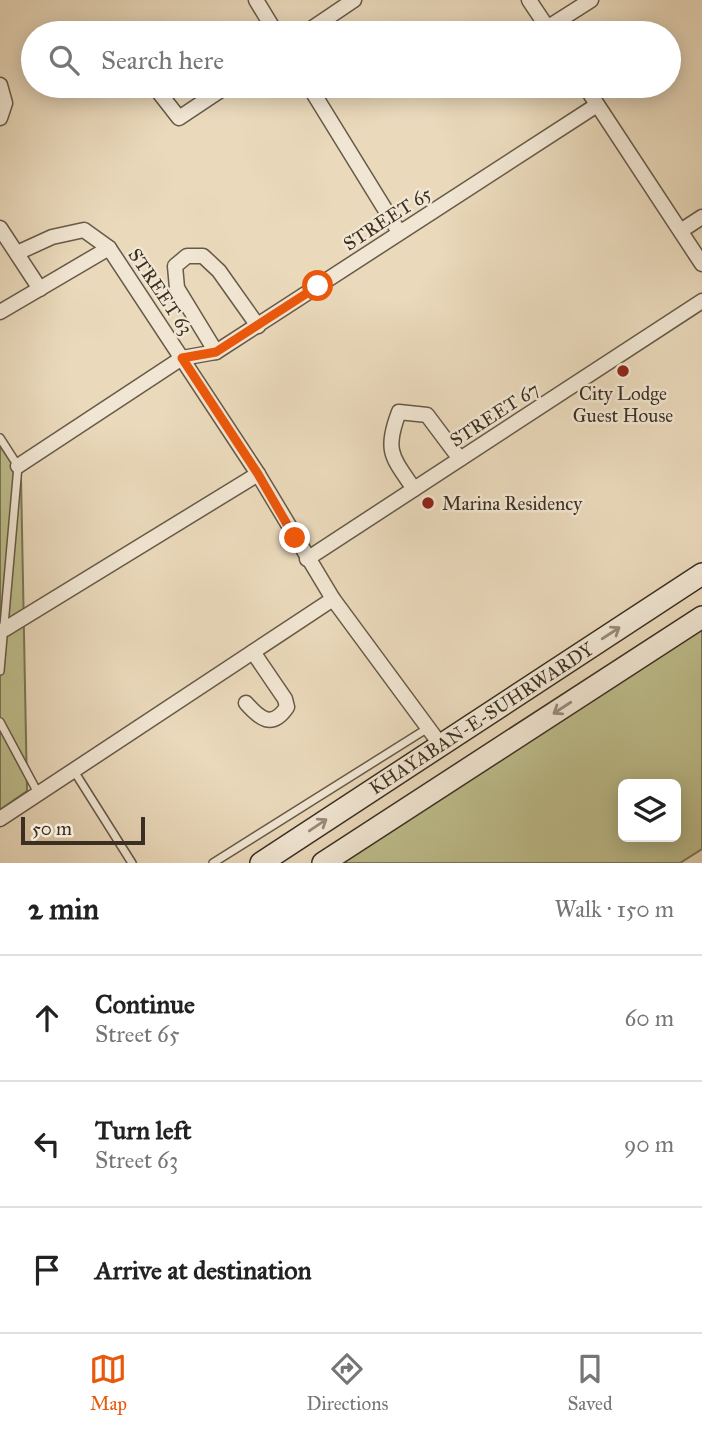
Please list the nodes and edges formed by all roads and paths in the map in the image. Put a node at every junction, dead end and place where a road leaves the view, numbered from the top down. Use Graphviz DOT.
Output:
graph roads {
  1 [pos="256,0"];
  2 [pos="354,0"];
  3 [pos="529,0"];
  4 [pos="591,0"];
  5 [pos="269,21"];
  6 [pos="323,21"];
  7 [pos="543,21"];
  8 [pos="563,21"];
  9 [pos="0,85"];
  10 [pos="163,98"];
  11 [pos="207,98"];
  12 [pos="316,98"];
  13 [pos="592,98"];
  14 [pos="3,105"];
  15 [pos="597,105"];
  16 [pos="0,118"];
  17 [pos="702,218"];
  18 [pos="0,229"];
  19 [pos="682,230"];
  20 [pos="399,232"];
  21 [pos="109,248"];
  22 [pos="17,253"];
  23 [pos="702,264"];
  24 [pos="40,289"];
  25 [pos="702,302"];
  26 [pos="0,312"];
  27 [pos="258,326"];
  28 [pos="216,352"];
  29 [pos="182,358"];
  30 [pos="0,438"];
  31 [pos="460,459"];
  32 [pos="18,466"];
  33 [pos="258,474"];
  34 [pos="414,489"];
  35 [pos="307,559"];
  36 [pos="702,575"];
  37 [pos="334,599"];
  38 [pos="702,617"];
  39 [pos="5,629"];
  40 [pos="253,652"];
  41 [pos="0,671"];
  42 [pos="246,703"];
  43 [pos="0,722"];
  44 [pos="434,736"];
  45 [pos="74,771"];
  46 [pos="38,794"];
  47 [pos="0,818"];
  48 [pos="131,863"];
  49 [pos="213,863"];
  50 [pos="261,863"];
  51 [pos="323,863"];
  1 -- 5 [label="street"];
  2 -- 6 [label="street"];
  3 -- 7 [label="street"];
  4 -- 8 [label="street"];
  9 -- 14 [label="street"];
  10 -- 11 [label="street"];
  12 -- 20 [label="street"];
  13 -- 15 [label="street"];
  14 -- 16 [label="street"];
  15 -- 19 [label="street"];
  15 -- 20 [label="street, STREET 65"];
  17 -- 19 [label="street"];
  18 -- 22 [label="street"];
  19 -- 23 [label="street"];
  20 -- 27 [label="street, STREET 65"];
  21 -- 22 [label="street, STREET 63"];
  21 -- 24 [label="street"];
  21 -- 29 [label="street, STREET 63"];
  22 -- 24 [label="street"];
  24 -- 26 [label="street"];
  25 -- 31 [label="street, STREET 67"];
  27 -- 28 [label="street, STREET 65"];
  27 -- 28 [label="street"];
  28 -- 29 [label="street, STREET 65"];
  29 -- 32 [label="street, STREET 65"];
  29 -- 33 [label="street, STREET 63"];
  30 -- 32 [label="lane"];
  31 -- 34 [label="street, STREET 67"];
  31 -- 34 [label="street"];
  32 -- 39 [label="lane"];
  33 -- 35 [label="street, STREET 63"];
  33 -- 39 [label="street"];
  34 -- 35 [label="street, STREET 67"];
  35 -- 37 [label="street, STREET 63"];
  44 -- 36 [label="main road, KHAYABAN-E-SUHRWARDY, one-way"];
  37 -- 40 [label="street"];
  37 -- 44 [label="street, STREET 63"];
  38 -- 51 [label="main road, KHAYABAN-E-SUHRWARDY, one-way"];
  39 -- 41 [label="lane"];
  40 -- 42 [label="street"];
  40 -- 45 [label="street"];
  43 -- 46 [label="lane"];
  44 -- 49 [label="lane"];
  50 -- 44 [label="main road, KHAYABAN-E-SUHRWARDY, one-way"];
  45 -- 46 [label="street"];
  45 -- 48 [label="lane"];
  46 -- 47 [label="street"];
}
